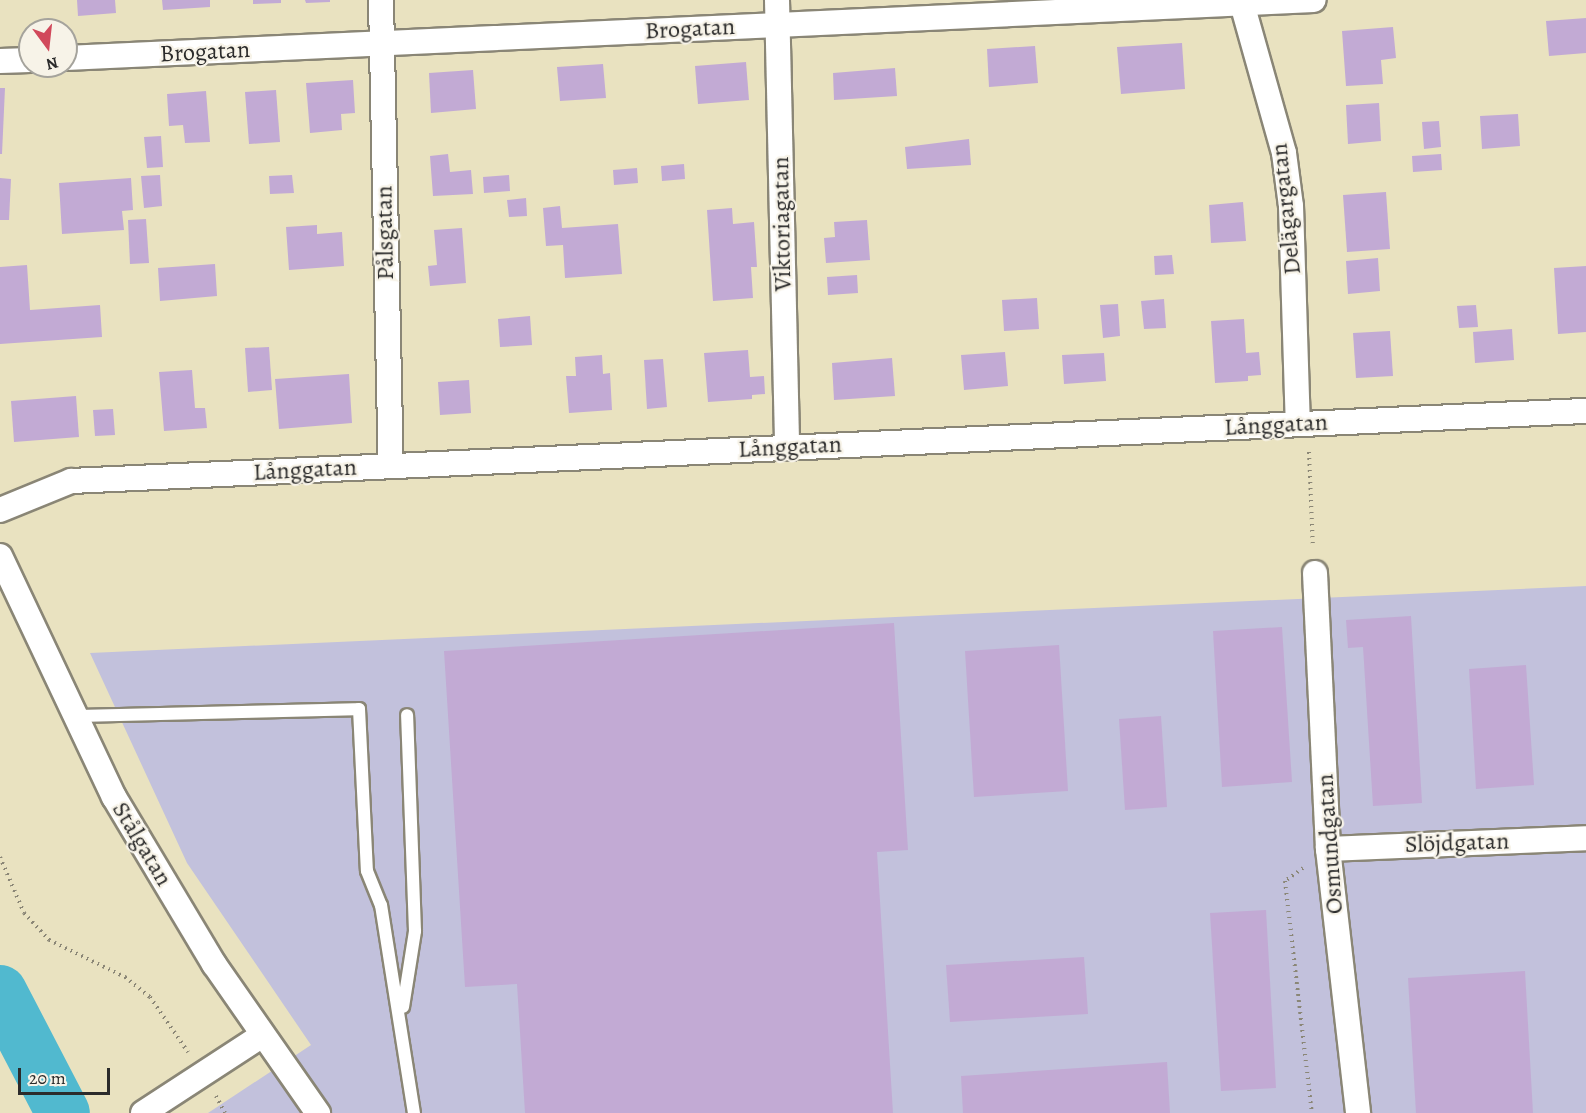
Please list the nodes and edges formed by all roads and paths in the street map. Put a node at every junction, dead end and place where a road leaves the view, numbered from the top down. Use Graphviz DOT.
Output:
graph roads {
  1 [pos="381,0"];
  2 [pos="777,0"];
  3 [pos="1314,0"];
  4 [pos="1242,2"];
  5 [pos="778,25"];
  6 [pos="382,44"];
  7 [pos="78,57"];
  8 [pos="18,60"];
  9 [pos="0,61"];
  10 [pos="1586,411"];
  11 [pos="1298,424"];
  12 [pos="787,448"];
  13 [pos="391,466"];
  14 [pos="0,510"];
  15 [pos="0,556"];
  16 [pos="1315,573"];
  17 [pos="73,716"];
  18 [pos="407,716"];
  19 [pos="1586,838"];
  20 [pos="1328,849"];
  21 [pos="0,857"];
  22 [pos="401,1017"];
  23 [pos="261,1036"];
  24 [pos="190,1054"];
  25 [pos="213,1091"];
  26 [pos="143,1113"];
  27 [pos="225,1113"];
  28 [pos="318,1113"];
  29 [pos="414,1113"];
  30 [pos="1312,1113"];
  31 [pos="1358,1113"];
  1 -- 6 [label="street, Pålsgatan"];
  2 -- 5 [label="street, Viktoriagatan"];
  3 -- 4 [label="street, Brogatan"];
  4 -- 5 [label="street, Brogatan"];
  4 -- 11 [label="street, Delägargatan"];
  5 -- 6 [label="street, Brogatan"];
  5 -- 12 [label="street, Viktoriagatan"];
  6 -- 7 [label="street, Brogatan"];
  6 -- 13 [label="street, Pålsgatan"];
  8 -- 9 [label="street"];
  10 -- 11 [label="street, Långgatan"];
  11 -- 12 [label="street, Långgatan"];
  11 -- 16 [label="path"];
  12 -- 13 [label="street, Långgatan"];
  13 -- 14 [label="street, Långgatan"];
  15 -- 17 [label="street, Stålgatan"];
  16 -- 20 [label="street, Osmundgatan"];
  17 -- 22 [label="lane"];
  17 -- 23 [label="street, Stålgatan"];
  18 -- 22 [label="lane"];
  19 -- 20 [label="street, Slöjdgatan"];
  20 -- 30 [label="path"];
  20 -- 31 [label="street, Osmundgatan"];
  21 -- 24 [label="path"];
  22 -- 29 [label="lane"];
  23 -- 26 [label="street"];
  23 -- 28 [label="street, Stålgatan"];
  25 -- 27 [label="path"];
}
